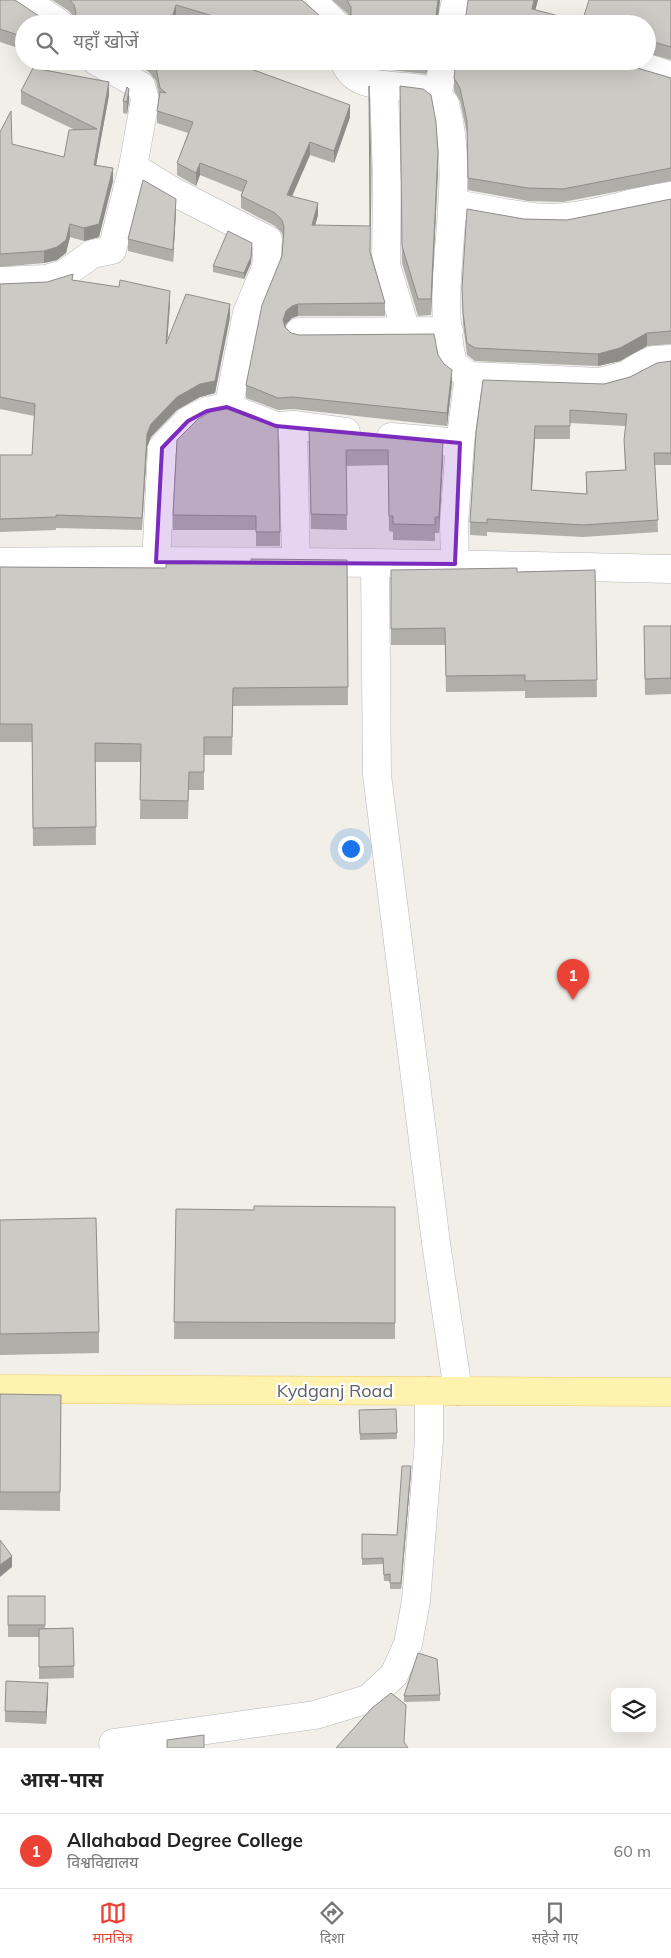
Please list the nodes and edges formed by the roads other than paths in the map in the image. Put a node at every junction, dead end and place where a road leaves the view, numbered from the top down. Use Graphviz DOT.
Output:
graph roads {
  1 [pos="26,0"];
  2 [pos="312,0"];
  3 [pos="456,0"];
  4 [pos="47,15"];
  5 [pos="327,15"];
  6 [pos="454,15"];
  7 [pos="112,70"];
  8 [pos="347,70"];
  9 [pos="442,70"];
  10 [pos="654,70"];
  11 [pos="671,76"];
  12 [pos="384,85"];
  13 [pos="437,97"];
  14 [pos="133,167"];
  15 [pos="671,196"];
  16 [pos="454,204"];
  17 [pos="0,281"];
  18 [pos="449,330"];
  19 [pos="406,331"];
  20 [pos="299,332"];
  21 [pos="669,355"];
  22 [pos="469,376"];
  23 [pos="227,407"];
  24 [pos="293,425"];
  25 [pos="460,443"];
  26 [pos="0,562"];
  27 [pos="156,562"];
  28 [pos="296,563"];
  29 [pos="375,564"];
  30 [pos="455,564"];
  31 [pos="671,570"];
  32 [pos="0,1390"];
  33 [pos="429,1391"];
  34 [pos="458,1391"];
  35 [pos="671,1392"];
  36 [pos="113,1743"];
  1 -- 4 [label="street"];
  2 -- 5 [label="street"];
  3 -- 6 [label="street"];
  7 -- 14 [label="street"];
  8 -- 12 [label="street"];
  9 -- 13 [label="street"];
  10 -- 11 [label="street"];
  12 -- 13 [label="street"];
  12 -- 19 [label="street"];
  13 -- 16 [label="street"];
  14 -- 17 [label="street"];
  14 -- 23 [label="street"];
  15 -- 16 [label="street"];
  16 -- 18 [label="street"];
  18 -- 19 [label="street"];
  18 -- 22 [label="street"];
  19 -- 20 [label="street"];
  21 -- 22 [label="street"];
  22 -- 25 [label="street"];
  23 -- 24 [label="street"];
  23 -- 27 [label="street"];
  24 -- 25 [label="street"];
  24 -- 28 [label="street"];
  25 -- 30 [label="street"];
  26 -- 27 [label="street"];
  27 -- 28 [label="street"];
  28 -- 29 [label="street"];
  29 -- 30 [label="street"];
  29 -- 34 [label="street"];
  30 -- 31 [label="street"];
  32 -- 33 [label="main road, Kydganj Road"];
  33 -- 34 [label="main road, Kydganj Road"];
  33 -- 36 [label="street"];
  34 -- 35 [label="main road, Kydganj Road"];
}
